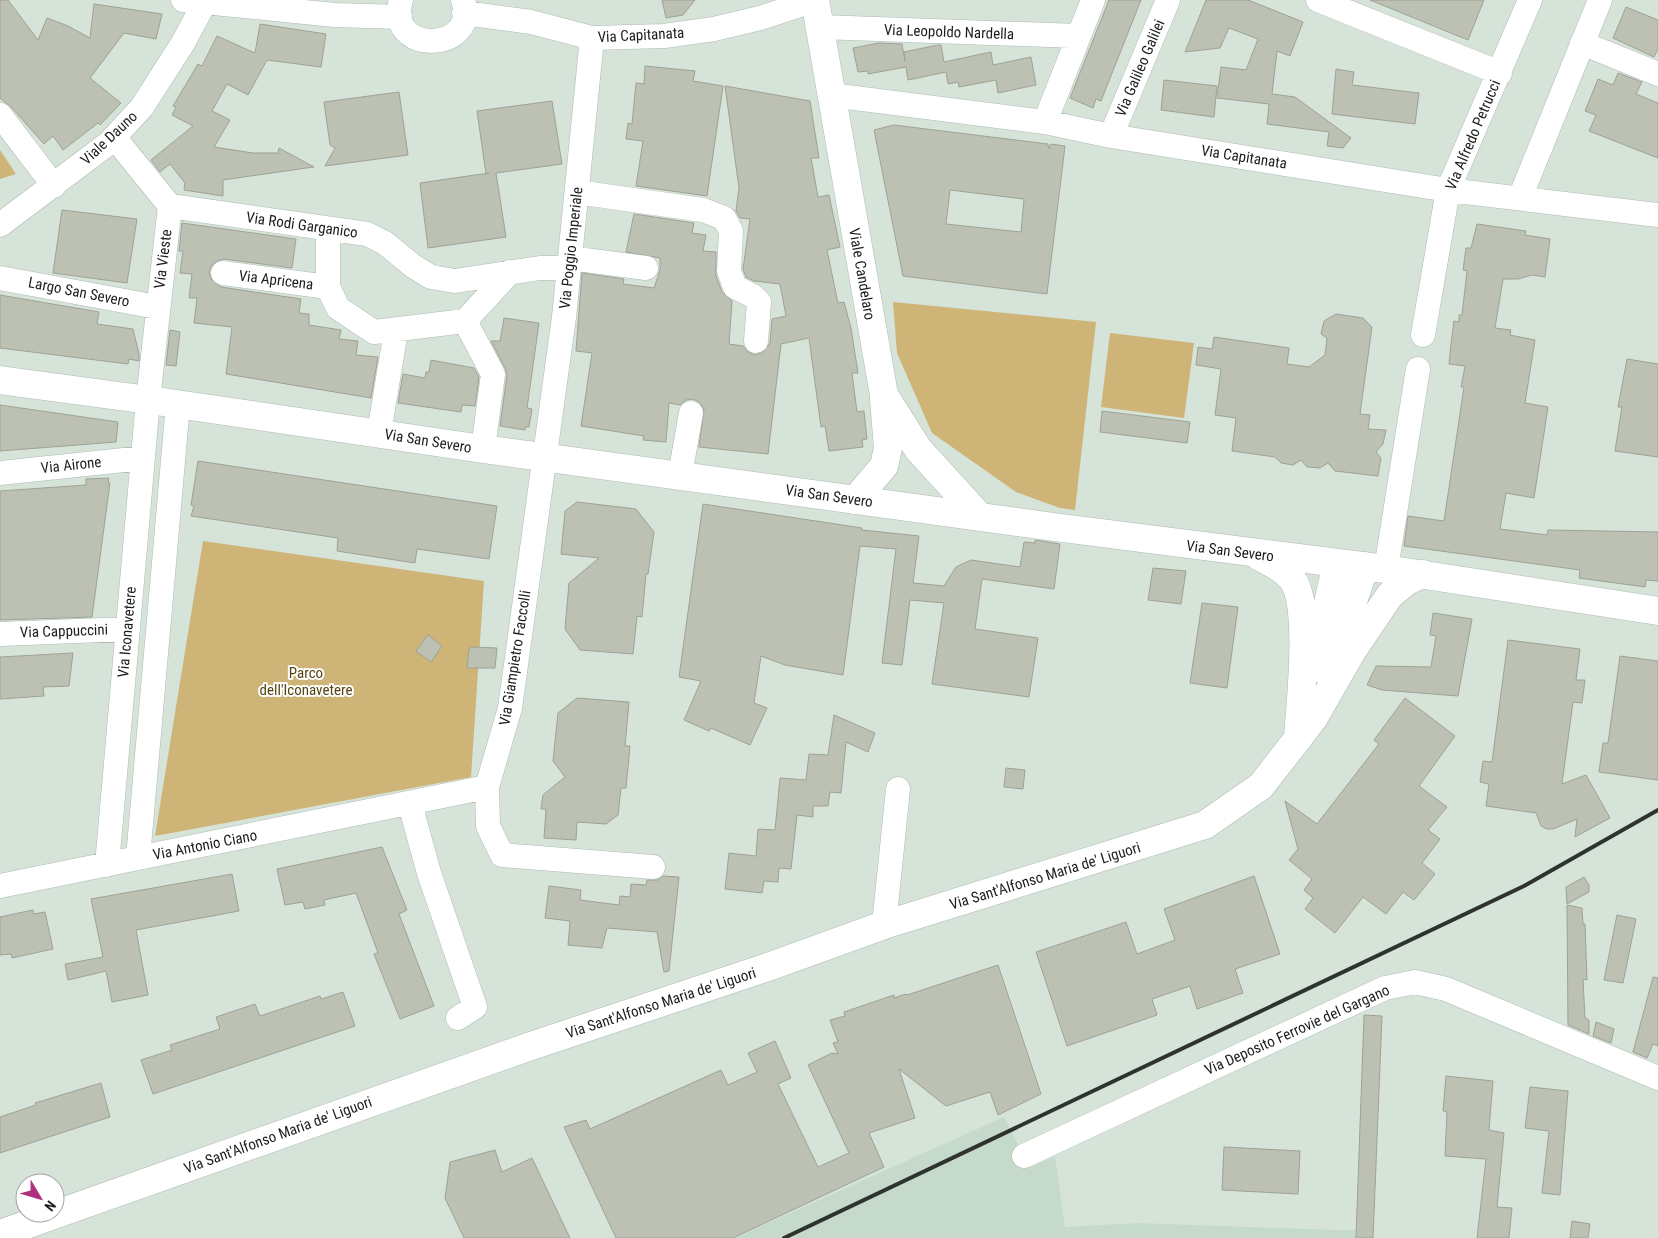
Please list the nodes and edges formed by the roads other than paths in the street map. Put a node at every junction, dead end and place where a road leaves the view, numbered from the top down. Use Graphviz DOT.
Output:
graph roads {
  1 [pos="816,0"];
  2 [pos="1093,0"];
  3 [pos="1168,0"];
  4 [pos="1530,0"];
  5 [pos="1600,0"];
  6 [pos="198,1"];
  7 [pos="1323,1"];
  8 [pos="464,7"];
  9 [pos="401,9"];
  10 [pos="820,27"];
  11 [pos="1078,36"];
  12 [pos="592,38"];
  13 [pos="1582,43"];
  14 [pos="1500,73"];
  15 [pos="1658,74"];
  16 [pos="831,95"];
  17 [pos="0,115"];
  18 [pos="1045,122"];
  19 [pos="1111,136"];
  20 [pos="114,138"];
  21 [pos="54,186"];
  22 [pos="1448,190"];
  23 [pos="577,192"];
  24 [pos="1520,198"];
  25 [pos="170,206"];
  26 [pos="1658,214"];
  27 [pos="0,225"];
  28 [pos="328,230"];
  29 [pos="570,263"];
  30 [pos="646,268"];
  31 [pos="510,272"];
  32 [pos="223,274"];
  33 [pos="0,278"];
  34 [pos="328,287"];
  35 [pos="157,307"];
  36 [pos="465,321"];
  37 [pos="396,331"];
  38 [pos="1423,335"];
  39 [pos="756,341"];
  40 [pos="1418,368"];
  41 [pos="0,380"];
  42 [pos="884,395"];
  43 [pos="148,400"];
  44 [pos="178,404"];
  45 [pos="691,413"];
  46 [pos="379,433"];
  47 [pos="483,450"];
  48 [pos="543,457"];
  49 [pos="143,458"];
  50 [pos="0,473"];
  51 [pos="680,475"];
  52 [pos="855,500"];
  53 [pos="980,517"];
  54 [pos="1256,554"];
  55 [pos="1337,563"];
  56 [pos="1375,567"];
  57 [pos="1423,574"];
  58 [pos="1658,610"];
  59 [pos="128,628"];
  60 [pos="0,634"];
  61 [pos="1306,729"];
  62 [pos="487,787"];
  63 [pos="898,789"];
  64 [pos="410,804"];
  65 [pos="138,858"];
  66 [pos="107,865"];
  67 [pos="653,867"];
  68 [pos="0,886"];
  69 [pos="884,925"];
  70 [pos="458,1018"];
  71 [pos="1658,1078"];
  72 [pos="1024,1156"];
  73 [pos="0,1234"];
  1 -- 10 [label="main road, Viale Candelaro"];
  1 -- 12 [label="street, Via Capitanata"];
  2 -- 11 [label="street"];
  3 -- 19 [label="street, Via Galileo Galilei"];
  4 -- 14 [label="street, Via Alfredo Petrucci"];
  5 -- 13 [label="street"];
  6 -- 9 [label="street"];
  6 -- 20 [label="street, Viale Dauno"];
  7 -- 14 [label="street"];
  8 -- 9 [label="street"];
  8 -- 12 [label="street, Via Capitanata"];
  10 -- 11 [label="street, Via Leopoldo Nardella"];
  10 -- 16 [label="main road, Viale Candelaro"];
  11 -- 18 [label="street"];
  12 -- 23 [label="street, Via Poggio Imperiale"];
  13 -- 15 [label="street"];
  13 -- 24 [label="street"];
  14 -- 22 [label="street, Via Alfredo Petrucci"];
  16 -- 18 [label="street, Via Capitanata"];
  16 -- 42 [label="main road, Viale Candelaro"];
  17 -- 21 [label="street"];
  18 -- 19 [label="street, Via Capitanata"];
  19 -- 22 [label="street, Via Capitanata"];
  20 -- 21 [label="street, Viale Dauno"];
  20 -- 25 [label="street"];
  21 -- 27 [label="street, Viale Dauno"];
  22 -- 24 [label="street, Via Capitanata"];
  22 -- 38 [label="street, Via Alfredo Petrucci"];
  23 -- 29 [label="street, Via Poggio Imperiale"];
  23 -- 39 [label="street"];
  24 -- 26 [label="street, Via Capitanata"];
  25 -- 28 [label="street, Via Rodi Garganico"];
  25 -- 35 [label="street, Via Vieste"];
  28 -- 31 [label="street, Via Rodi Garganico"];
  28 -- 34 [label="street"];
  29 -- 30 [label="street, Via Rodi Garganico"];
  29 -- 31 [label="street, Via Rodi Garganico"];
  29 -- 48 [label="street, Via Poggio Imperiale"];
  31 -- 36 [label="street"];
  32 -- 34 [label="street, Via Apricena"];
  33 -- 35 [label="street, Largo San Severo"];
  34 -- 37 [label="street"];
  35 -- 43 [label="street, Via Vieste"];
  36 -- 37 [label="street"];
  36 -- 47 [label="street"];
  37 -- 46 [label="street"];
  40 -- 56 [label="street"];
  41 -- 43 [label="main road, Via San Severo"];
  42 -- 52 [label="main road"];
  42 -- 53 [label="main road, Viale Candelaro"];
  43 -- 44 [label="main road, Via San Severo"];
  43 -- 49 [label="street, Via Iconavetere"];
  44 -- 46 [label="main road, Via San Severo"];
  44 -- 65 [label="street, Via Iconavetere"];
  45 -- 51 [label="street"];
  46 -- 47 [label="main road, Via San Severo"];
  47 -- 48 [label="main road, Via San Severo"];
  48 -- 51 [label="main road, Via San Severo"];
  48 -- 62 [label="street, Via Giampietro Faccolli"];
  49 -- 50 [label="street, Via Airone"];
  49 -- 59 [label="street, Via Iconavetere"];
  51 -- 52 [label="main road, Via San Severo"];
  52 -- 53 [label="main road, Via San Severo"];
  53 -- 54 [label="main road, Via San Severo"];
  54 -- 55 [label="main road, Via San Severo"];
  54 -- 61 [label="main road"];
  55 -- 56 [label="main road, Via San Severo"];
  55 -- 61 [label="main road"];
  56 -- 57 [label="main road, Via San Severo"];
  56 -- 61 [label="main road, Via Sant'Alfonso Maria de' Liguori"];
  57 -- 58 [label="main road, Via San Severo"];
  57 -- 61 [label="main road"];
  59 -- 60 [label="street, Via Cappuccini"];
  59 -- 66 [label="street, Via Iconavetere"];
  61 -- 69 [label="main road, Via Sant'Alfonso Maria de' Liguori"];
  62 -- 64 [label="street, Via Antonio Ciano"];
  62 -- 67 [label="street, Via Giampietro Faccolli"];
  63 -- 69 [label="street"];
  64 -- 65 [label="street, Via Antonio Ciano"];
  64 -- 70 [label="street"];
  65 -- 66 [label="street, Via Antonio Ciano"];
  66 -- 68 [label="street, Via Antonio Ciano"];
  69 -- 73 [label="main road, Via Sant'Alfonso Maria de' Liguori"];
  71 -- 72 [label="street, Via Deposito Ferrovie del Gargano"];
}
